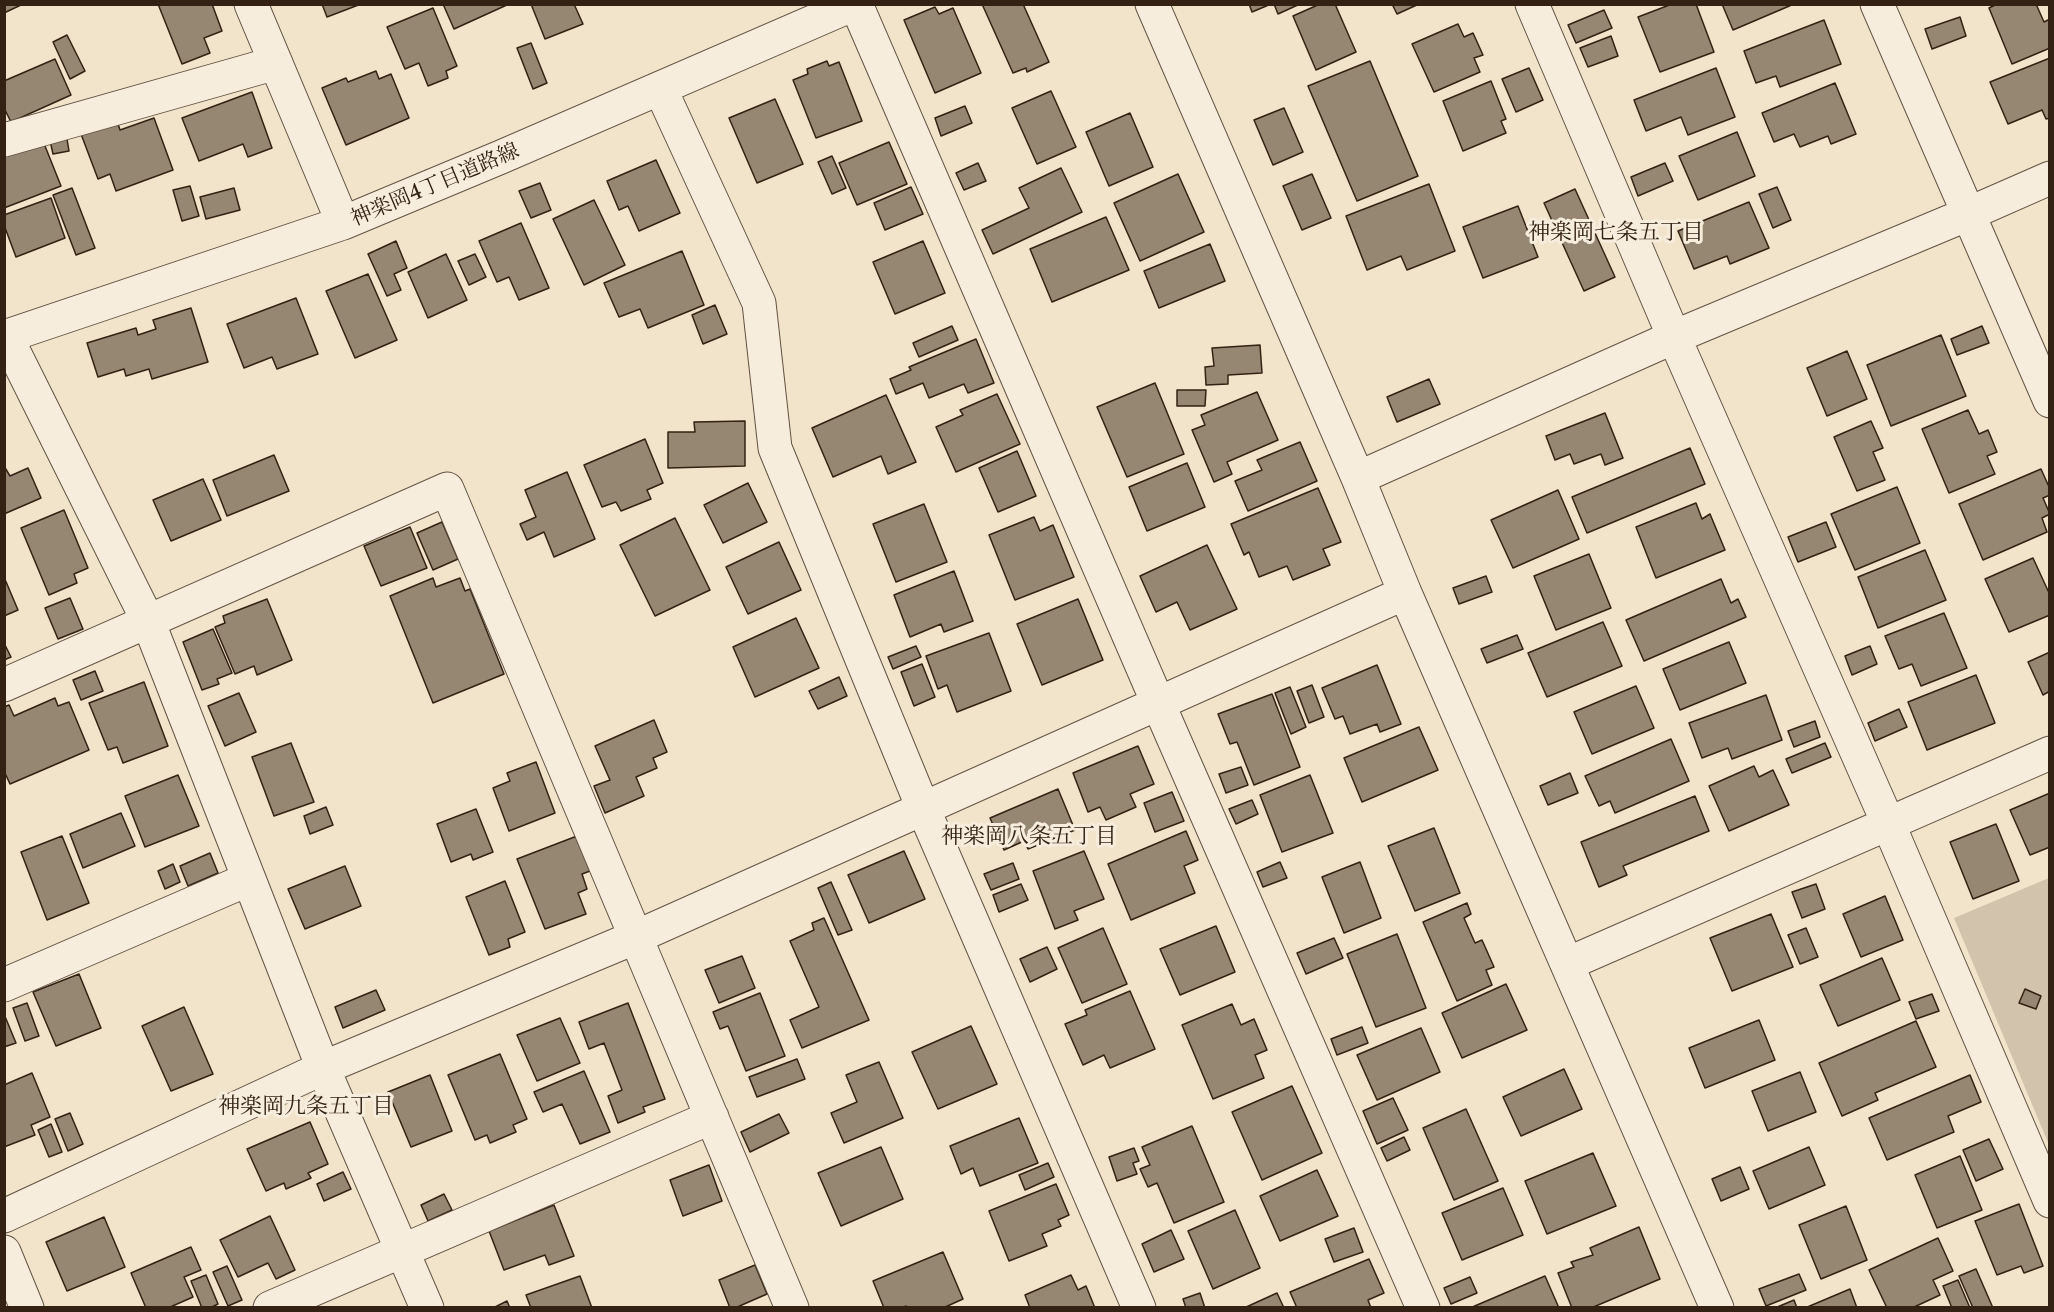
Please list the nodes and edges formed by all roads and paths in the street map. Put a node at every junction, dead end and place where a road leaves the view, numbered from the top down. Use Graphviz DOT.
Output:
graph roads {
  1 [pos="251,4"];
  2 [pos="855,4"];
  3 [pos="1152,4"];
  4 [pos="1532,4"];
  5 [pos="1877,4"];
  6 [pos="276,63"];
  7 [pos="660,88"];
  8 [pos="4,140"];
  9 [pos="2049,178"];
  10 [pos="1968,214"];
  11 [pos="343,223"];
  12 [pos="5,336"];
  13 [pos="1674,337"];
  14 [pos="2049,401"];
  15 [pos="1358,478"];
  16 [pos="1405,593"];
  17 [pos="148,621"];
  18 [pos="4,685"];
  19 [pos="1158,704"];
  20 [pos="2049,753"];
  21 [pos="923,808"];
  22 [pos="1888,823"];
  23 [pos="249,879"];
  24 [pos="636,937"];
  25 [pos="1567,964"];
  26 [pos="4,985"];
  27 [pos="324,1068"];
  28 [pos="712,1117"];
  29 [pos="2049,1201"];
  30 [pos="4,1216"];
  31 [pos="402,1251"];
  32 [pos="4,1252"];
  33 [pos="27,1308"];
  34 [pos="270,1308"];
  35 [pos="427,1308"];
  36 [pos="792,1308"];
  37 [pos="1138,1308"];
  38 [pos="1424,1308"];
  39 [pos="1717,1308"];
  1 -- 6 [label="street"];
  2 -- 7 [label="street, 神楽岡4丁目道路線"];
  2 -- 19 [label="street"];
  3 -- 15 [label="street"];
  4 -- 13 [label="street"];
  5 -- 10 [label="street"];
  6 -- 8 [label="street"];
  6 -- 11 [label="street"];
  7 -- 11 [label="street, 神楽岡4丁目道路線"];
  7 -- 21 [label="street"];
  9 -- 10 [label="street"];
  10 -- 13 [label="street"];
  10 -- 14 [label="street"];
  11 -- 12 [label="street, 神楽岡4丁目道路線"];
  12 -- 17 [label="street"];
  13 -- 15 [label="street"];
  13 -- 22 [label="street"];
  15 -- 16 [label="street"];
  16 -- 19 [label="street"];
  16 -- 25 [label="street"];
  17 -- 18 [label="street"];
  17 -- 23 [label="street"];
  17 -- 24 [label="street"];
  19 -- 21 [label="street"];
  19 -- 38 [label="street"];
  20 -- 22 [label="street"];
  21 -- 24 [label="street"];
  21 -- 37 [label="street"];
  22 -- 25 [label="street"];
  22 -- 29 [label="street"];
  23 -- 26 [label="street"];
  23 -- 27 [label="street"];
  24 -- 27 [label="street"];
  24 -- 28 [label="street"];
  25 -- 39 [label="street"];
  27 -- 30 [label="street"];
  27 -- 31 [label="street"];
  28 -- 31 [label="street"];
  28 -- 36 [label="street"];
  31 -- 34 [label="street"];
  31 -- 35 [label="street"];
  32 -- 33 [label="street"];
}
